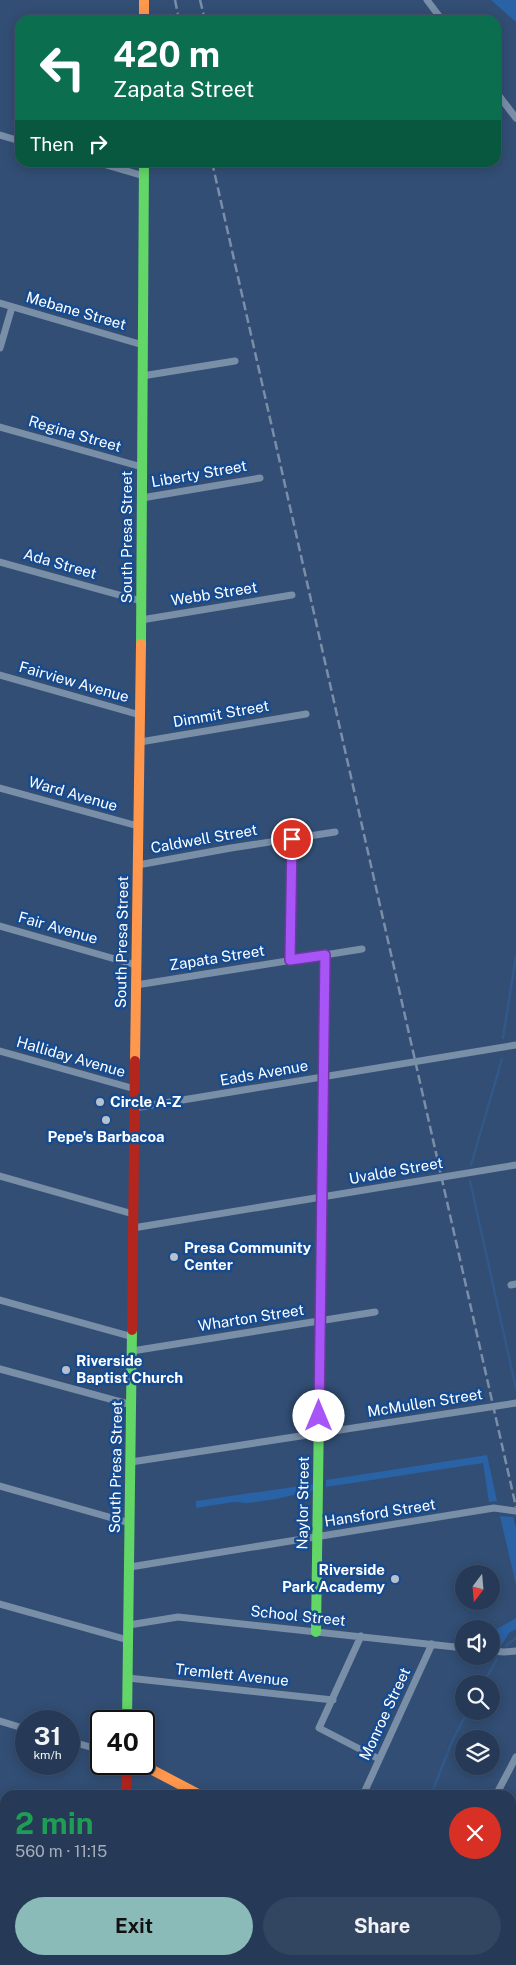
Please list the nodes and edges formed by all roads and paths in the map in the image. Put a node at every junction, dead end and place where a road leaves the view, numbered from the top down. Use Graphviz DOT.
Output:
graph roads {
  1 [pos="144,0"];
  2 [pos="426,0"];
  3 [pos="144,15"];
  4 [pos="438,15"];
  5 [pos="501,98"];
  6 [pos="516,118"];
  7 [pos="0,135"];
  8 [pos="15,140"];
  9 [pos="113,167"];
  10 [pos="144,167"];
  11 [pos="144,176"];
  12 [pos="0,303"];
  13 [pos="12,306"];
  14 [pos="143,345"];
  15 [pos="0,348"];
  16 [pos="235,361"];
  17 [pos="142,376"];
  18 [pos="0,427"];
  19 [pos="142,467"];
  20 [pos="260,478"];
  21 [pos="142,498"];
  22 [pos="0,562"];
  23 [pos="292,595"];
  24 [pos="141,601"];
  25 [pos="141,620"];
  26 [pos="0,675"];
  27 [pos="140,714"];
  28 [pos="306,714"];
  29 [pos="140,742"];
  30 [pos="0,788"];
  31 [pos="138,826"];
  32 [pos="335,832"];
  33 [pos="292,839"];
  34 [pos="138,865"];
  35 [pos="0,926"];
  36 [pos="362,949"];
  37 [pos="325,955"];
  38 [pos="290,960"];
  39 [pos="136,965"];
  40 [pos="136,985"];
  41 [pos="516,1045"];
  42 [pos="0,1051"];
  43 [pos="323,1077"];
  44 [pos="135,1089"];
  45 [pos="134,1108"];
  46 [pos="516,1165"];
  47 [pos="0,1176"];
  48 [pos="322,1198"];
  49 [pos="133,1214"];
  50 [pos="133,1228"];
  51 [pos="0,1300"];
  52 [pos="375,1312"];
  53 [pos="320,1321"];
  54 [pos="133,1337"];
  55 [pos="132,1351"];
  56 [pos="0,1369"];
  57 [pos="516,1403"];
  58 [pos="132,1405"];
  59 [pos="320,1433"];
  60 [pos="131,1462"];
  61 [pos="0,1486"];
  62 [pos="516,1511"];
  63 [pos="130,1523"];
  64 [pos="318,1537"];
  65 [pos="130,1567"];
  66 [pos="0,1604"];
  67 [pos="129,1625"];
  68 [pos="316,1632"];
  69 [pos="361,1636"];
  70 [pos="128,1640"];
  71 [pos="432,1644"];
  72 [pos="455,1647"];
  73 [pos="516,1651"];
  74 [pos="500,1652"];
  75 [pos="128,1678"];
  76 [pos="333,1700"];
  77 [pos="127,1710"];
  78 [pos="0,1721"];
  79 [pos="15,1726"];
  80 [pos="516,1757"];
  81 [pos="379,1759"];
  82 [pos="155,1771"];
  83 [pos="127,1775"];
  84 [pos="126,1790"];
  85 [pos="190,1790"];
  86 [pos="365,1790"];
  87 [pos="499,1790"];
  1 -- 3 [label="main road"];
  2 -- 4 [label="street"];
  5 -- 6 [label="street"];
  7 -- 8 [label="street"];
  9 -- 11 [label="street"];
  10 -- 11 [label="main road, South Presa Street"];
  11 -- 14 [label="main road, South Presa Street"];
  12 -- 13 [label="street, Mebane Street"];
  13 -- 14 [label="street, Mebane Street"];
  13 -- 15 [label="street"];
  14 -- 17 [label="main road, South Presa Street"];
  16 -- 17 [label="street"];
  17 -- 19 [label="main road, South Presa Street"];
  18 -- 19 [label="street, Regina Street"];
  19 -- 21 [label="main road, South Presa Street"];
  20 -- 21 [label="street, Liberty Street"];
  21 -- 24 [label="main road, South Presa Street"];
  22 -- 24 [label="street, Ada Street"];
  23 -- 25 [label="street, Webb Street"];
  24 -- 25 [label="main road, South Presa Street"];
  25 -- 27 [label="main road, South Presa Street"];
  26 -- 27 [label="street, Fairview Avenue"];
  27 -- 29 [label="main road, South Presa Street"];
  28 -- 29 [label="street, Dimmit Street"];
  29 -- 31 [label="main road, South Presa Street"];
  30 -- 31 [label="street, Ward Avenue"];
  31 -- 34 [label="main road, South Presa Street"];
  32 -- 33 [label="street, Caldwell Street"];
  33 -- 34 [label="street, Caldwell Street"];
  33 -- 38 [label="street"];
  34 -- 39 [label="main road, South Presa Street"];
  35 -- 39 [label="street, Fair Avenue"];
  36 -- 37 [label="street, Zapata Street"];
  37 -- 38 [label="street, Zapata Street"];
  37 -- 43 [label="main road, Naylor Street"];
  38 -- 40 [label="street, Zapata Street"];
  39 -- 40 [label="main road, South Presa Street"];
  40 -- 44 [label="main road, South Presa Street"];
  41 -- 43 [label="street, Eads Avenue"];
  42 -- 44 [label="street, Halliday Avenue"];
  43 -- 45 [label="street, Eads Avenue"];
  43 -- 48 [label="main road, Naylor Street"];
  44 -- 45 [label="main road, South Presa Street"];
  45 -- 49 [label="main road, South Presa Street"];
  46 -- 48 [label="street, Uvalde Street"];
  47 -- 49 [label="street"];
  48 -- 50 [label="street, Uvalde Street"];
  48 -- 53 [label="main road, Naylor Street"];
  49 -- 50 [label="main road, South Presa Street"];
  50 -- 54 [label="main road, South Presa Street"];
  51 -- 54 [label="street"];
  52 -- 53 [label="street, Wharton Street"];
  53 -- 55 [label="street, Wharton Street"];
  53 -- 59 [label="main road, Naylor Street"];
  54 -- 55 [label="main road, South Presa Street"];
  55 -- 58 [label="main road, South Presa Street"];
  56 -- 58 [label="street"];
  57 -- 59 [label="street, McMullen Street"];
  58 -- 60 [label="main road, South Presa Street"];
  59 -- 60 [label="street, McMullen Street"];
  59 -- 64 [label="main road, Naylor Street"];
  60 -- 63 [label="main road, South Presa Street"];
  61 -- 63 [label="street"];
  62 -- 64 [label="street, Hansford Street"];
  63 -- 65 [label="main road, South Presa Street"];
  64 -- 65 [label="street, Hansford Street"];
  64 -- 68 [label="main road, Naylor Street"];
  65 -- 67 [label="main road, South Presa Street"];
  66 -- 70 [label="street"];
  67 -- 68 [label="street, School Street"];
  67 -- 70 [label="main road, South Presa Street"];
  68 -- 69 [label="street, School Street"];
  69 -- 71 [label="street, School Street"];
  69 -- 76 [label="street"];
  70 -- 75 [label="main road, South Presa Street"];
  71 -- 72 [label="street, School Street"];
  71 -- 81 [label="street, Monroe Street"];
  73 -- 74 [label="street"];
  75 -- 76 [label="street, Tremlett Avenue"];
  75 -- 77 [label="main road, South Presa Street"];
  76 -- 81 [label="street"];
  78 -- 79 [label="street"];
  80 -- 87 [label="street"];
  81 -- 86 [label="street, Monroe Street"];
  82 -- 85 [label="main road"];
  83 -- 84 [label="main road"];
}
